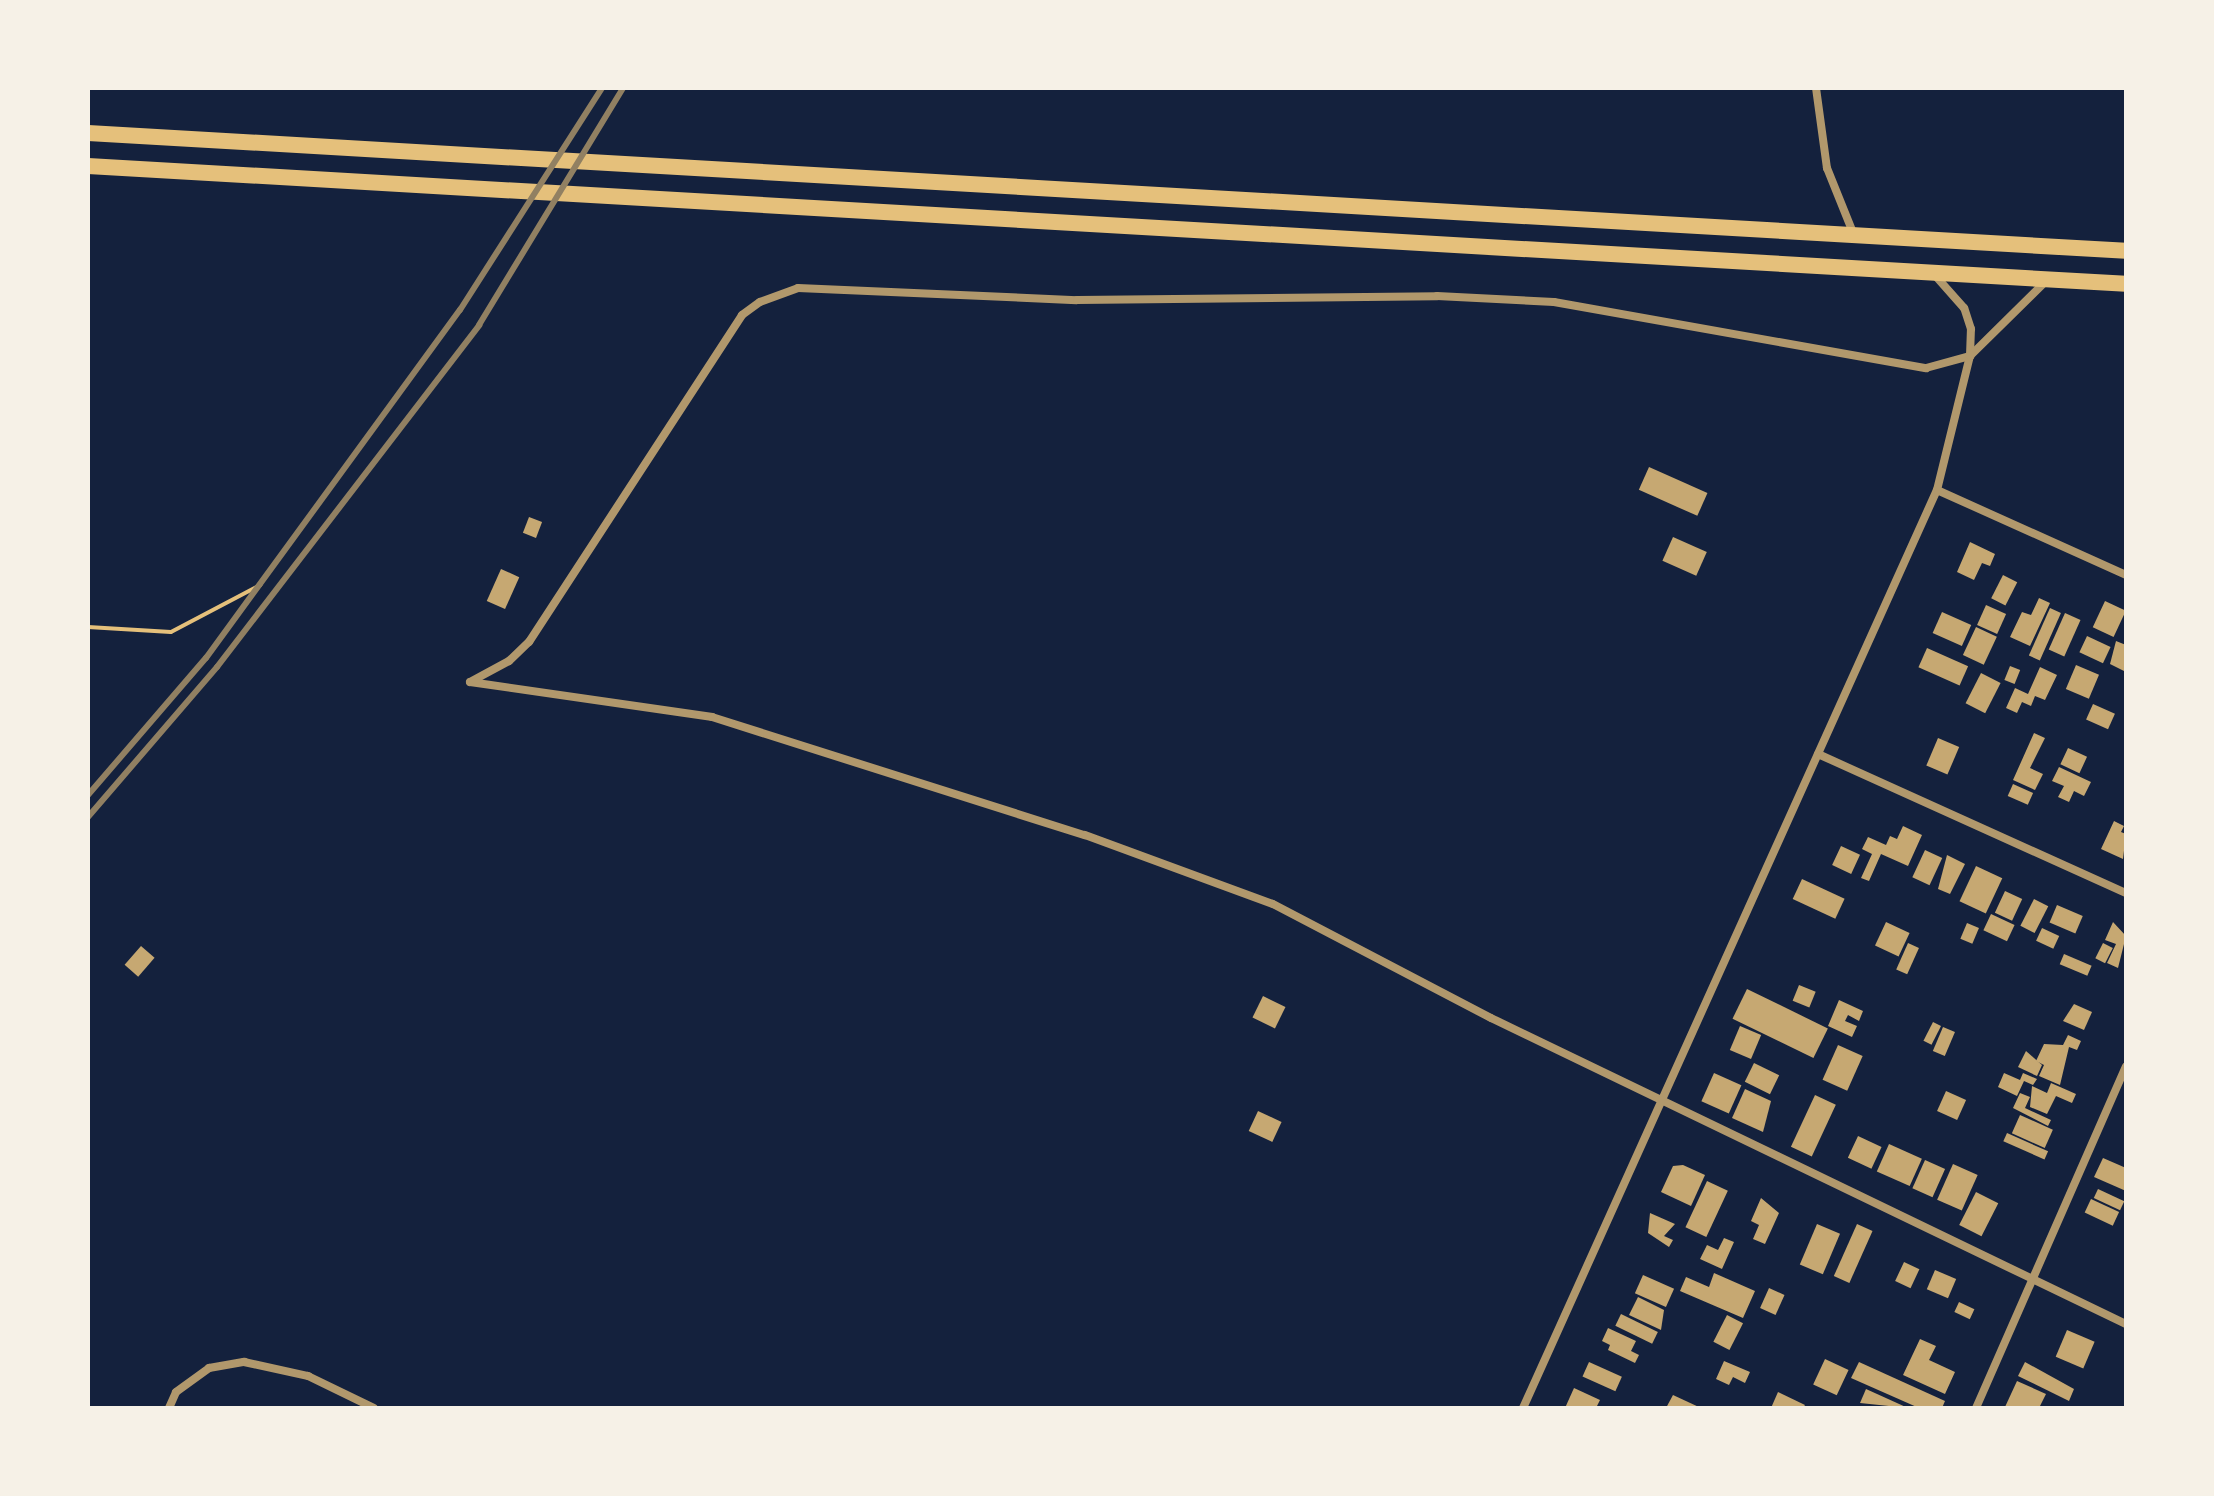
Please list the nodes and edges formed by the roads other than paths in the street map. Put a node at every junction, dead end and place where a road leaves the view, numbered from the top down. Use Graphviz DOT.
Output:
graph roads {
  1 [pos="1816,88"];
  2 [pos="88,133"];
  3 [pos="88,166"];
  4 [pos="1854,235"];
  5 [pos="2126,251"];
  6 [pos="1933,273"];
  7 [pos="2047,280"];
  8 [pos="2126,284"];
  9 [pos="1970,356"];
  10 [pos="1937,490"];
  11 [pos="2126,575"];
  12 [pos="1818,754"];
  13 [pos="2126,893"];
  14 [pos="2126,1066"];
  15 [pos="1661,1102"];
  16 [pos="2033,1281"];
  17 [pos="2126,1324"];
  18 [pos="169,1408"];
  19 [pos="374,1408"];
  20 [pos="1523,1408"];
  21 [pos="1976,1408"];
  1 -- 4 [label="street"];
  2 -- 4 [label="main road"];
  3 -- 6 [label="main road"];
  4 -- 5 [label="main road"];
  6 -- 7 [label="main road"];
  6 -- 9 [label="street"];
  7 -- 8 [label="main road"];
  7 -- 9 [label="street"];
  9 -- 10 [label="street"];
  9 -- 15 [label="street"];
  10 -- 11 [label="street"];
  10 -- 12 [label="street"];
  12 -- 13 [label="street"];
  12 -- 15 [label="street"];
  14 -- 16 [label="street"];
  15 -- 16 [label="street"];
  15 -- 20 [label="street"];
  16 -- 17 [label="street"];
  16 -- 21 [label="street"];
  18 -- 19 [label="street"];
}
